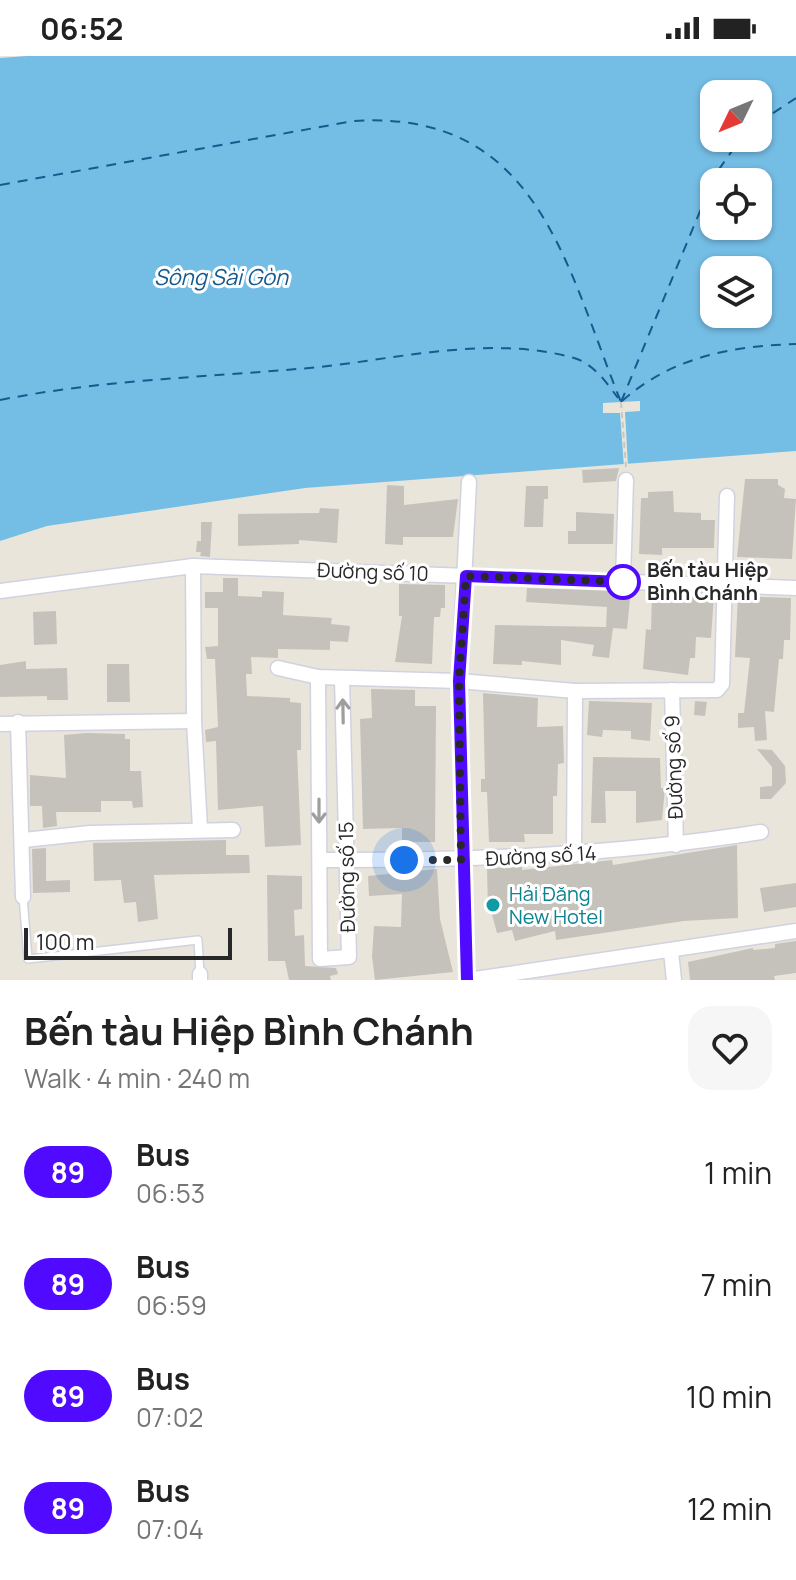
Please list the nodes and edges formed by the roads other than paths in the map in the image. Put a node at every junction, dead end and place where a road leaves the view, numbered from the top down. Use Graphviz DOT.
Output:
graph roads {
  1 [pos="626,480"];
  2 [pos="469,482"];
  3 [pos="727,496"];
  4 [pos="193,566"];
  5 [pos="466,576"];
  6 [pos="623,582"];
  7 [pos="724,587"];
  8 [pos="795,588"];
  9 [pos="0,591"];
  10 [pos="278,668"];
  11 [pos="318,677"];
  12 [pos="342,678"];
  13 [pos="459,681"];
  14 [pos="672,690"];
  15 [pos="575,691"];
  16 [pos="194,721"];
  17 [pos="18,722"];
  18 [pos="0,724"];
  19 [pos="319,774"];
  20 [pos="345,776"];
  21 [pos="200,828"];
  22 [pos="233,830"];
  23 [pos="761,832"];
  24 [pos="24,840"];
  25 [pos="676,845"];
  26 [pos="574,855"];
  27 [pos="320,860"];
  28 [pos="347,860"];
  29 [pos="461,860"];
  30 [pos="23,897"];
  31 [pos="796,931"];
  32 [pos="671,952"];
  33 [pos="551,974"];
  34 [pos="200,977"];
  35 [pos="468,980"];
  36 [pos="674,980"];
  1 -- 6 [label="street"];
  2 -- 5 [label="street"];
  3 -- 7 [label="street, Đường số 9"];
  4 -- 5 [label="street, Đường số 10"];
  4 -- 9 [label="street, Đường số 10"];
  4 -- 16 [label="street"];
  5 -- 6 [label="street, Đường số 10"];
  5 -- 13 [label="street"];
  6 -- 7 [label="street, Đường số 10"];
  7 -- 8 [label="street, Đường số 10"];
  7 -- 14 [label="street, Đường số 9"];
  10 -- 11 [label="street"];
  11 -- 12 [label="street"];
  11 -- 19 [label="street, Đường số 15"];
  12 -- 13 [label="street"];
  20 -- 12 [label="street, Đường số 15, one-way"];
  13 -- 15 [label="street"];
  13 -- 29 [label="street"];
  14 -- 15 [label="street"];
  14 -- 25 [label="street, Đường số 9"];
  15 -- 26 [label="street"];
  16 -- 17 [label="street"];
  16 -- 21 [label="street"];
  17 -- 18 [label="street"];
  17 -- 24 [label="street"];
  19 -- 20 [label="street"];
  19 -- 27 [label="street, Đường số 15, one-way"];
  20 -- 28 [label="street, Đường số 15"];
  21 -- 22 [label="street"];
  21 -- 24 [label="street"];
  23 -- 25 [label="street, Đường số 14"];
  24 -- 30 [label="street"];
  25 -- 26 [label="street, Đường số 14"];
  26 -- 29 [label="street, Đường số 14"];
  27 -- 28 [label="street, Đường số 14"];
  27 -- 28 [label="street, Đường số 15"];
  28 -- 29 [label="street, Đường số 14"];
  29 -- 35 [label="street"];
  30 -- 34 [label="lane"];
  31 -- 32 [label="street"];
  32 -- 33 [label="street"];
  32 -- 36 [label="street"];
  33 -- 35 [label="street"];
}
